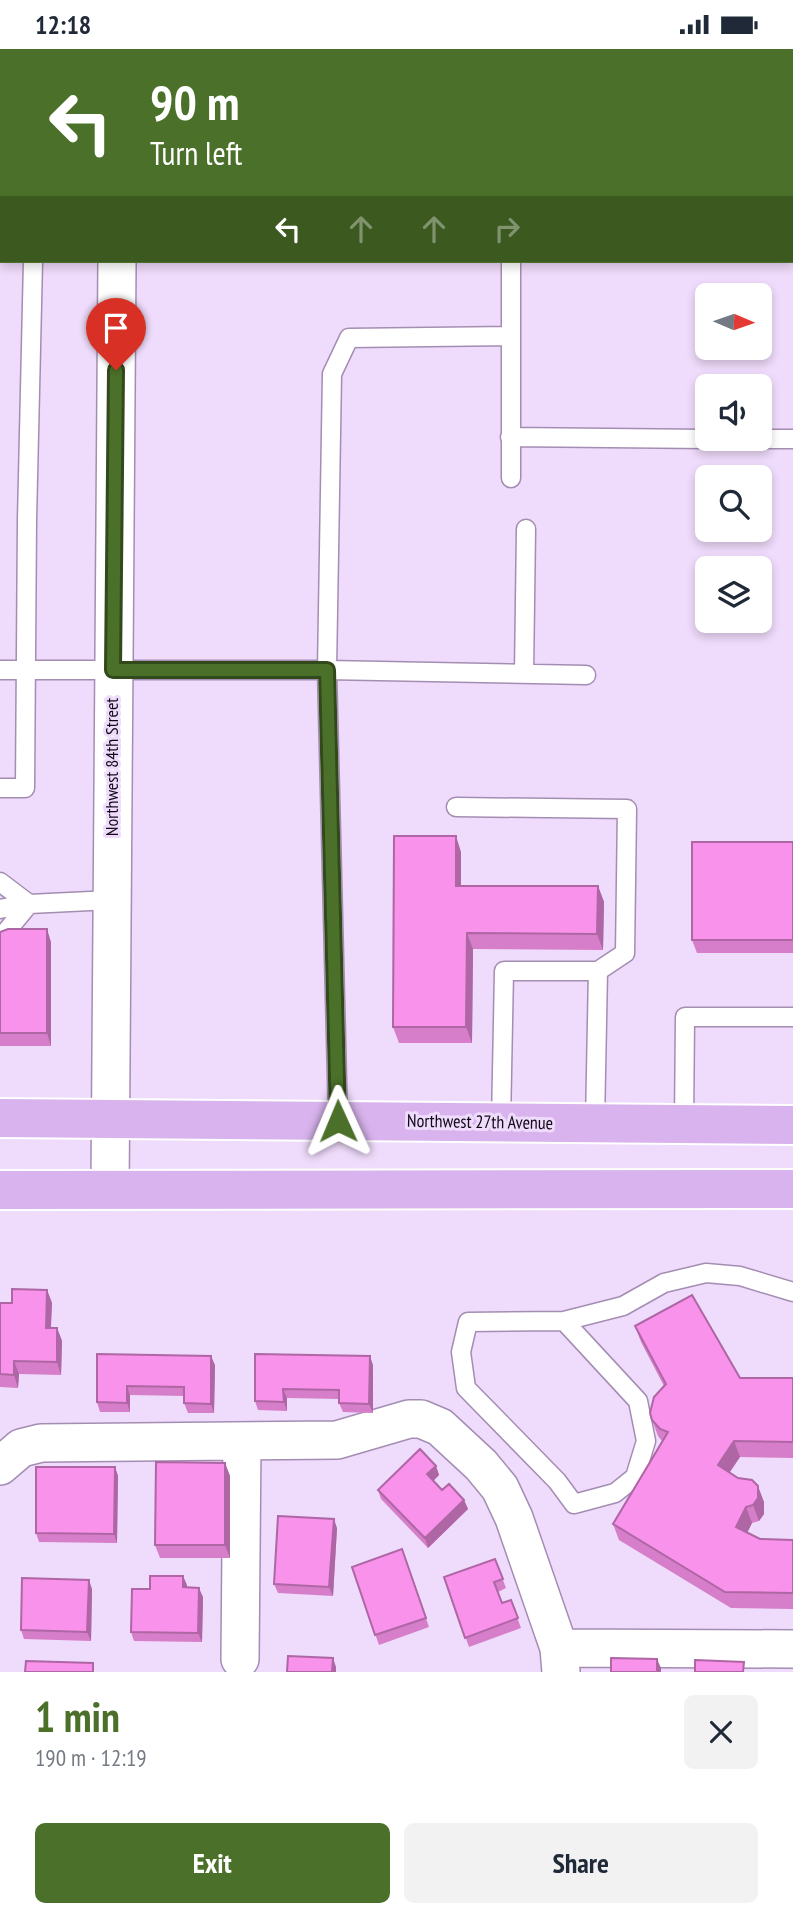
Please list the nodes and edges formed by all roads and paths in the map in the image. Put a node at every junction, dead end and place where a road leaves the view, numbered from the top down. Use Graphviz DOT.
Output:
graph roads {
  1 [pos="33,263"];
  2 [pos="117,263"];
  3 [pos="511,263"];
  4 [pos="511,336"];
  5 [pos="510,437"];
  6 [pos="695,439"];
  7 [pos="772,439"];
  8 [pos="793,439"];
  9 [pos="510,478"];
  10 [pos="526,529"];
  11 [pos="0,670"];
  12 [pos="27,670"];
  13 [pos="113,670"];
  14 [pos="327,670"];
  15 [pos="524,674"];
  16 [pos="586,675"];
  17 [pos="0,788"];
  18 [pos="456,807"];
  19 [pos="0,882"];
  20 [pos="0,897"];
  21 [pos="111,900"];
  22 [pos="29,904"];
  23 [pos="0,909"];
  24 [pos="0,925"];
  25 [pos="0,939"];
  26 [pos="598,971"];
  27 [pos="793,1017"];
  28 [pos="0,1118"];
  29 [pos="110,1118"];
  30 [pos="338,1121"];
  31 [pos="501,1123"];
  32 [pos="595,1123"];
  33 [pos="684,1124"];
  34 [pos="793,1125"];
  35 [pos="110,1189"];
  36 [pos="793,1189"];
  37 [pos="0,1190"];
  38 [pos="793,1292"];
  39 [pos="564,1321"];
  40 [pos="242,1441"];
  41 [pos="0,1466"];
  42 [pos="793,1649"];
  43 [pos="240,1659"];
  44 [pos="560,1660"];
  1 -- 12 [label="lane"];
  2 -- 13 [label="street, Northwest 84th Street"];
  3 -- 4 [label="lane"];
  4 -- 5 [label="lane"];
  4 -- 14 [label="lane"];
  5 -- 6 [label="lane"];
  5 -- 9 [label="lane"];
  7 -- 8 [label="lane"];
  10 -- 15 [label="lane"];
  11 -- 12 [label="lane"];
  12 -- 13 [label="lane"];
  12 -- 17 [label="lane"];
  13 -- 14 [label="lane"];
  13 -- 21 [label="street, Northwest 84th Street"];
  14 -- 15 [label="lane"];
  14 -- 30 [label="lane"];
  15 -- 16 [label="lane"];
  18 -- 26 [label="lane"];
  19 -- 22 [label="lane"];
  20 -- 22 [label="lane"];
  21 -- 22 [label="lane"];
  21 -- 29 [label="street, Northwest 84th Street"];
  22 -- 23 [label="lane"];
  22 -- 24 [label="lane"];
  22 -- 25 [label="lane"];
  26 -- 31 [label="lane"];
  26 -- 32 [label="lane"];
  27 -- 33 [label="lane"];
  28 -- 29 [label="main road, Northwest 27th Avenue"];
  29 -- 30 [label="main road, Northwest 27th Avenue"];
  29 -- 35 [label="street, Northwest 84th Street"];
  30 -- 31 [label="main road, Northwest 27th Avenue"];
  31 -- 32 [label="main road, Northwest 27th Avenue"];
  32 -- 33 [label="main road, Northwest 27th Avenue"];
  33 -- 34 [label="main road, Northwest 27th Avenue"];
  35 -- 36 [label="main road"];
  35 -- 37 [label="main road"];
  38 -- 39 [label="lane"];
  39 -- 39 [label="lane"];
  40 -- 41 [label="street"];
  40 -- 43 [label="street"];
  40 -- 44 [label="street"];
  42 -- 44 [label="street"];
}
